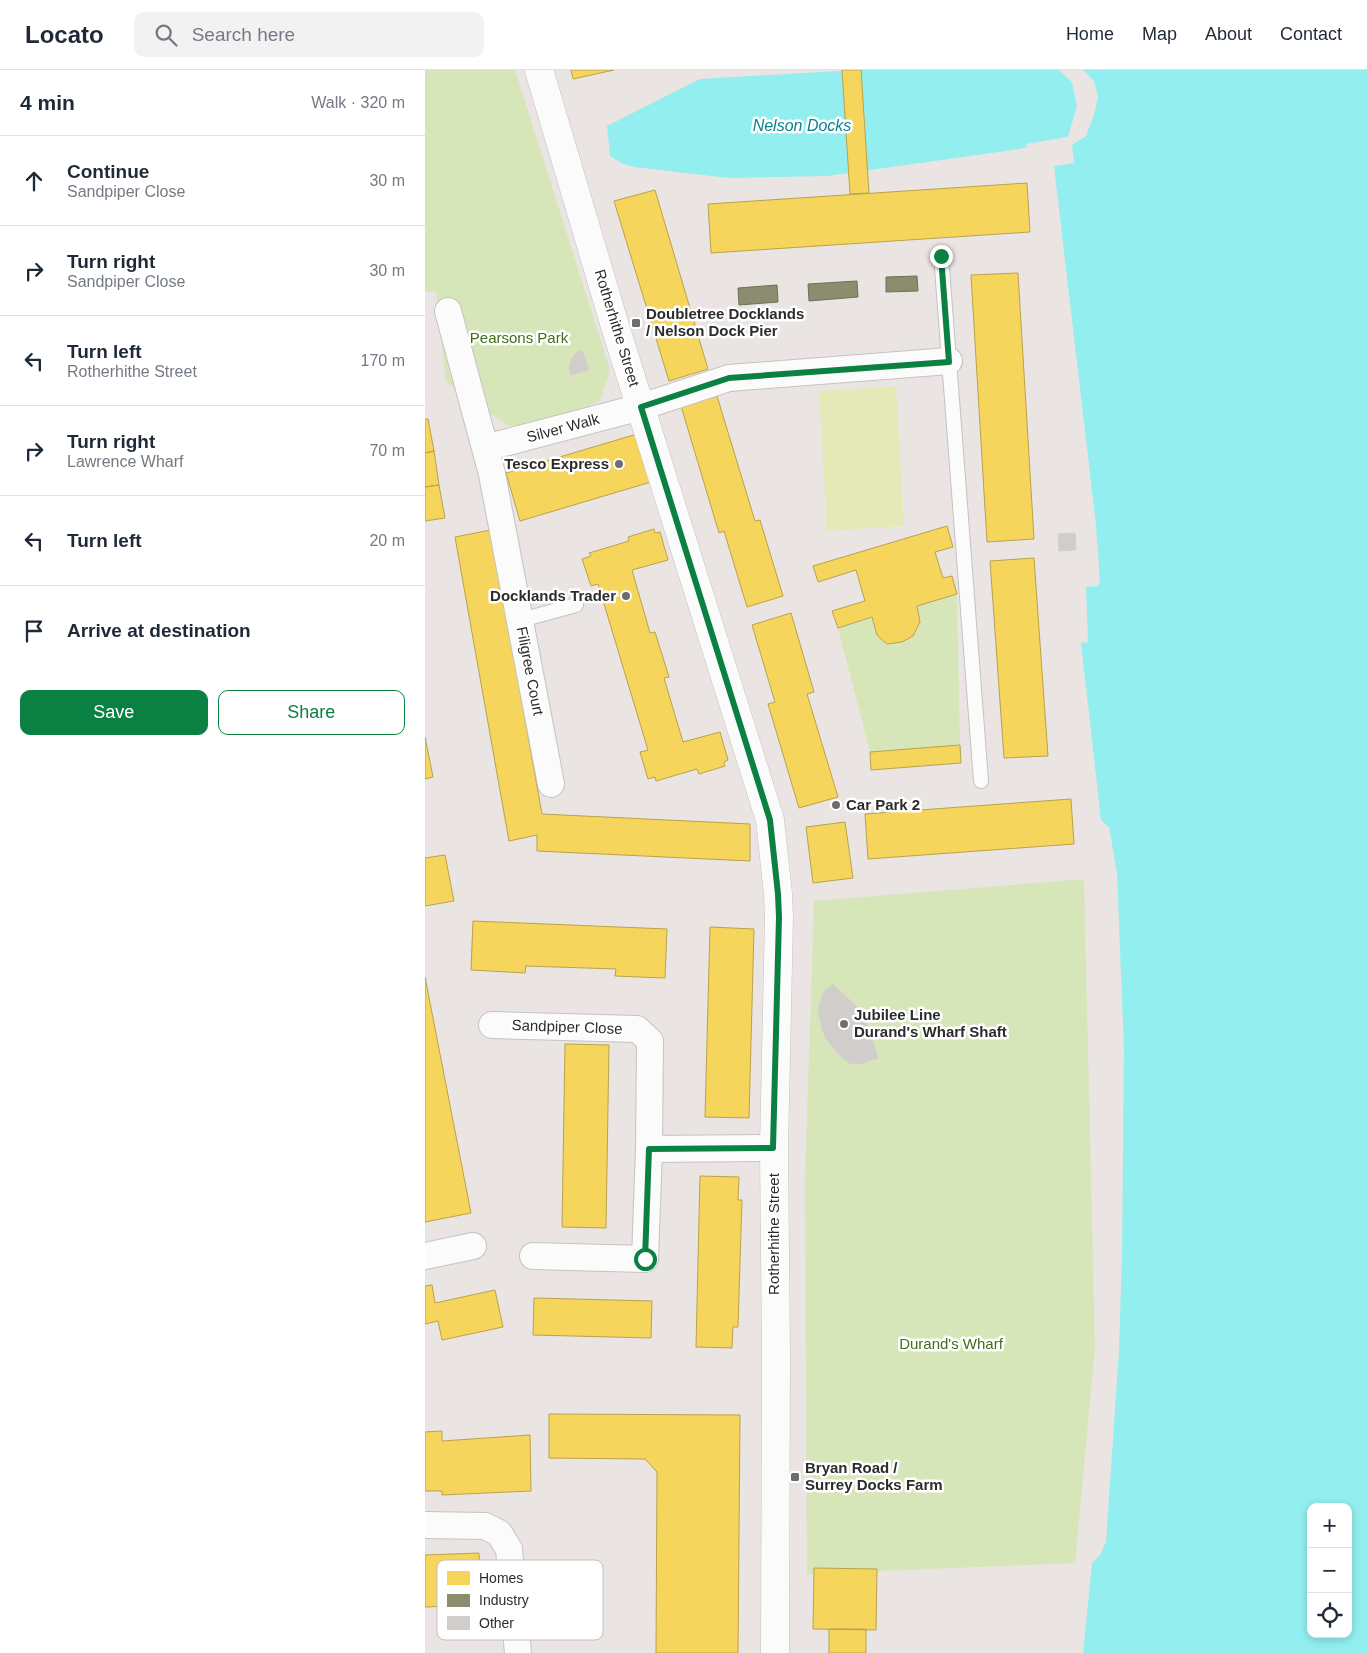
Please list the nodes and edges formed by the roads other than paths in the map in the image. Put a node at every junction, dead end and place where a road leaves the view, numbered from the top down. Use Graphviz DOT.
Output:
graph roads {
  1 [pos="539,70"];
  2 [pos="941,256"];
  3 [pos="448,311"];
  4 [pos="949,362"];
  5 [pos="641,407"];
  6 [pos="485,448"];
  7 [pos="576,605"];
  8 [pos="521,620"];
  9 [pos="981,781"];
  10 [pos="551,784"];
  11 [pos="492,1025"];
  12 [pos="773,1148"];
  13 [pos="649,1149"];
  14 [pos="473,1246"];
  15 [pos="425,1256"];
  16 [pos="533,1256"];
  17 [pos="425,1525"];
  18 [pos="510,1560"];
  19 [pos="516,1640"];
  20 [pos="517,1653"];
  21 [pos="775,1653"];
  1 -- 5 [label="street, Rotherhithe Street"];
  2 -- 4 [label="lane"];
  3 -- 6 [label="street"];
  4 -- 5 [label="street, Silver Walk"];
  4 -- 9 [label="lane"];
  5 -- 6 [label="street, Silver Walk"];
  5 -- 12 [label="street, Rotherhithe Street"];
  6 -- 8 [label="street, Filigree Court"];
  7 -- 8 [label="lane"];
  8 -- 10 [label="street, Filigree Court"];
  11 -- 13 [label="street, Sandpiper Close"];
  12 -- 13 [label="street"];
  12 -- 21 [label="street, Rotherhithe Street"];
  13 -- 16 [label="street, Sandpiper Close"];
  14 -- 15 [label="street"];
  17 -- 18 [label="street"];
  19 -- 20 [label="street"];
}
